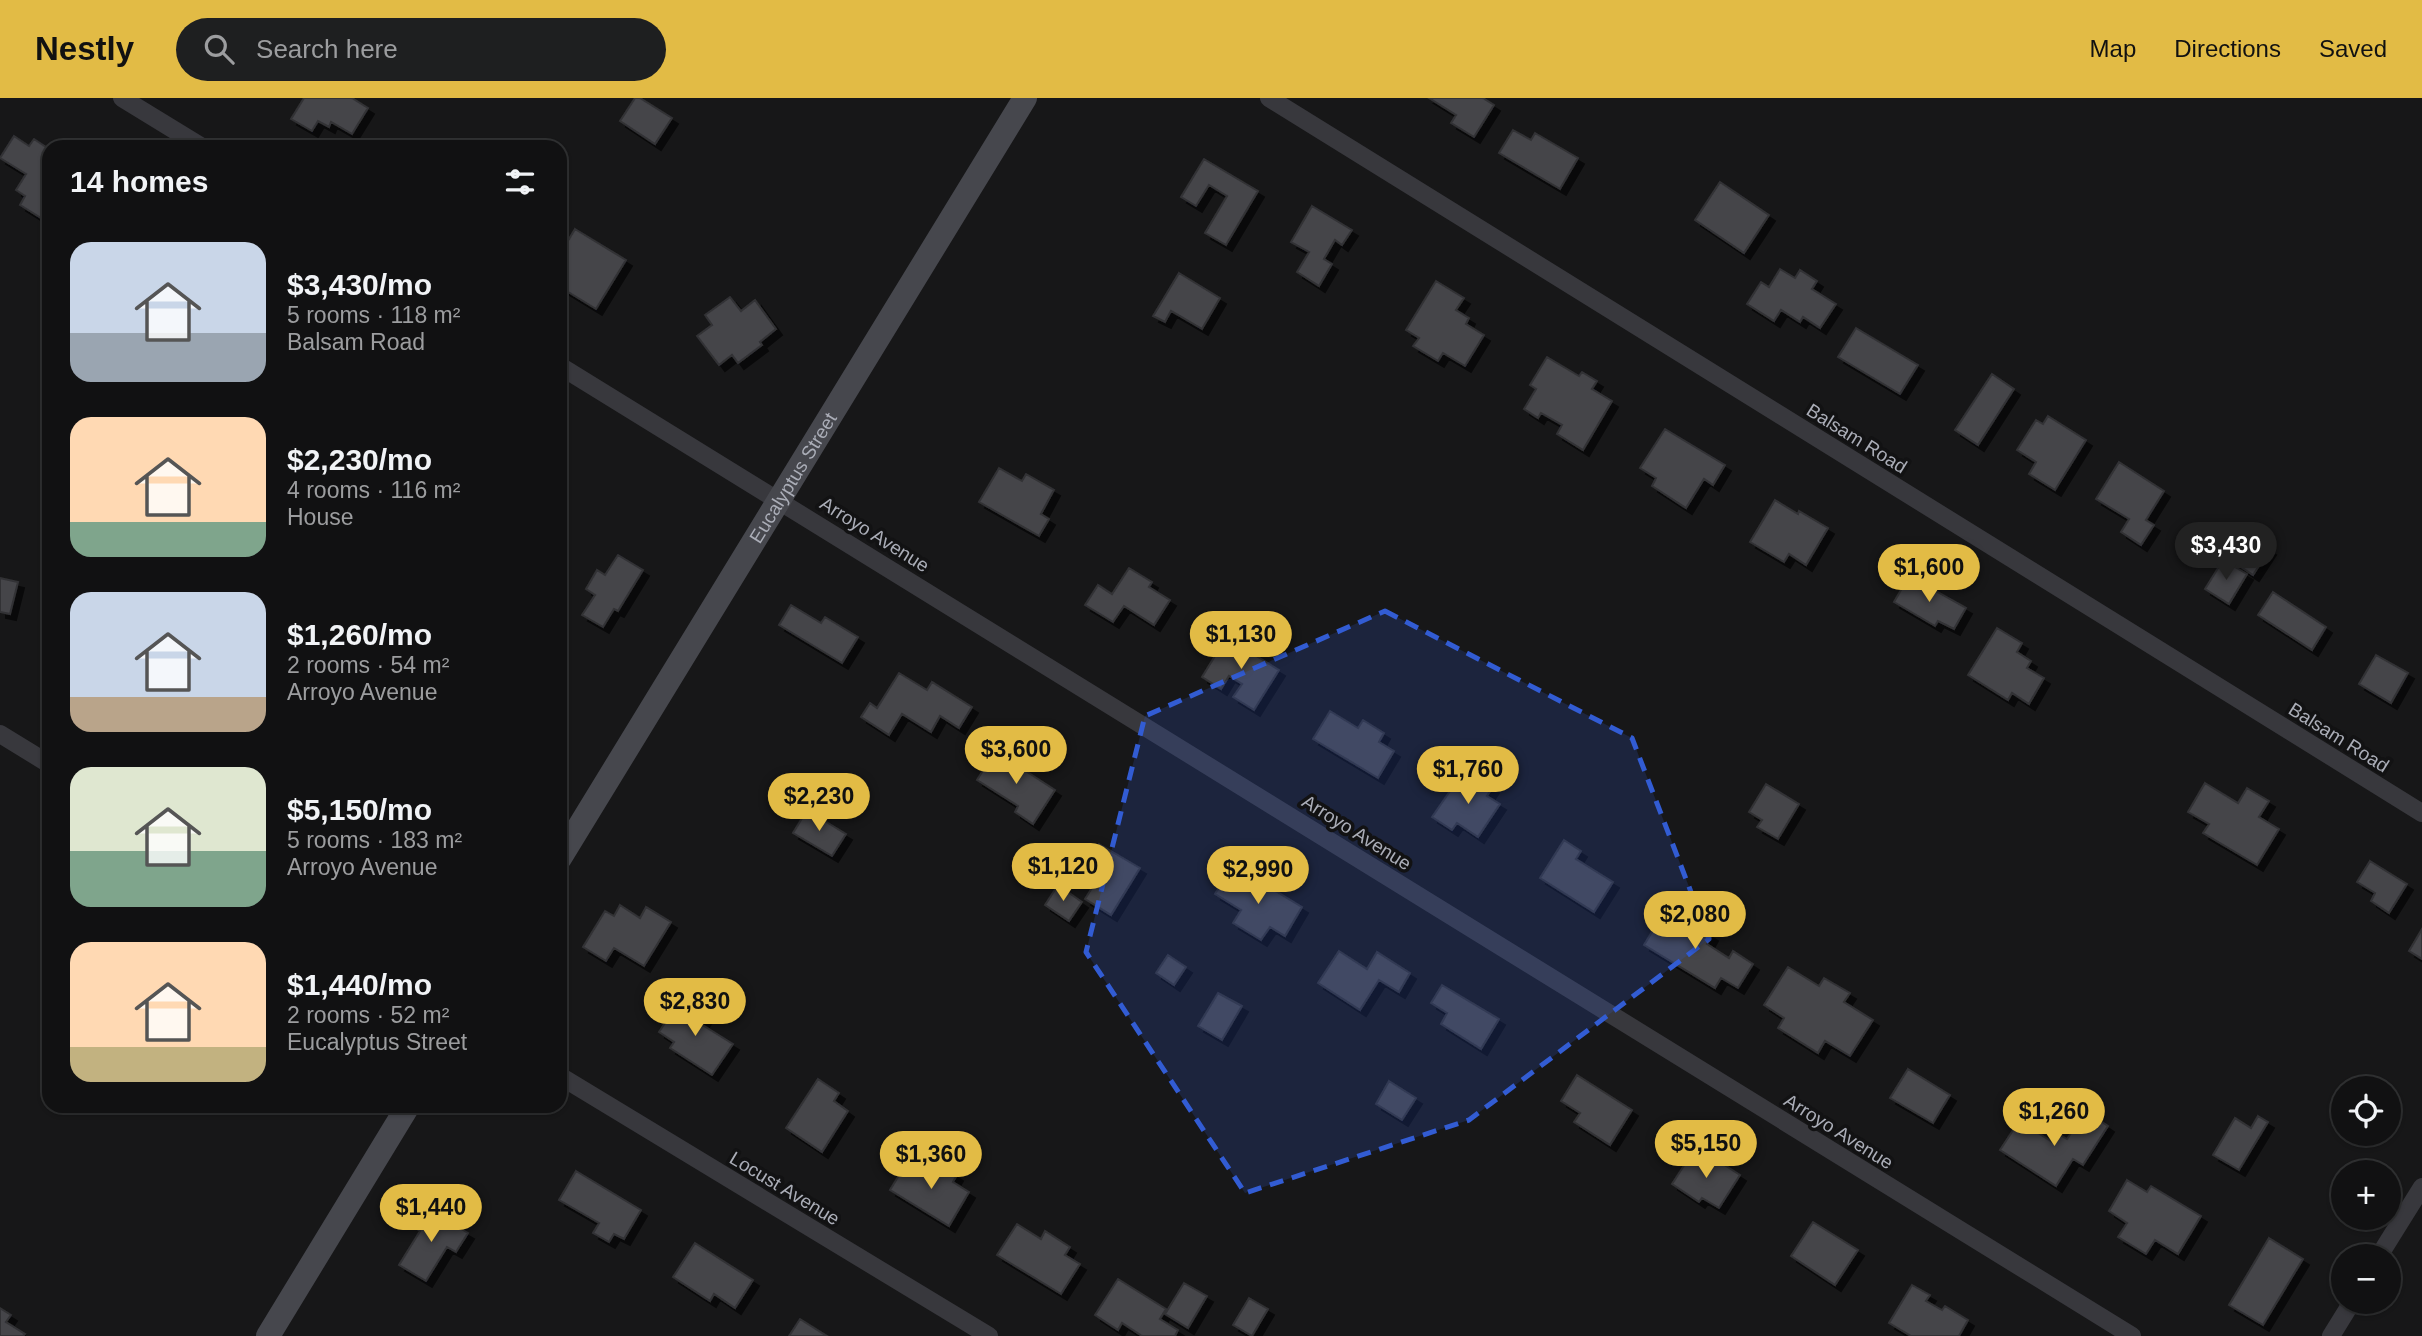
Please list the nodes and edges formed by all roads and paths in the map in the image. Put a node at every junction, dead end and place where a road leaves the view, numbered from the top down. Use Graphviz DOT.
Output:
graph roads {
  1 [pos="122,98"];
  2 [pos="1025,98"];
  3 [pos="1269,98"];
  4 [pos="191,140"];
  5 [pos="567,370"];
  6 [pos="779,499"];
  7 [pos="0,734"];
  8 [pos="42,760"];
  9 [pos="2422,813"];
  10 [pos="567,847"];
  11 [pos="567,1080"];
  12 [pos="404,1113"];
  13 [pos="2422,1187"];
  14 [pos="2386,1244"];
  15 [pos="2345,1314"];
  16 [pos="268,1336"];
  17 [pos="989,1336"];
  18 [pos="2132,1336"];
  19 [pos="2331,1336"];
  1 -- 4 [label="street"];
  2 -- 6 [label="main road, Eucalyptus Street"];
  3 -- 9 [label="street, Balsam Road"];
  5 -- 6 [label="street, Arroyo Avenue"];
  6 -- 10 [label="main road, Eucalyptus Street"];
  6 -- 18 [label="street, Arroyo Avenue"];
  7 -- 8 [label="street"];
  11 -- 17 [label="street, Locust Avenue"];
  12 -- 16 [label="main road"];
  13 -- 14 [label="street"];
  15 -- 19 [label="street"];
}
